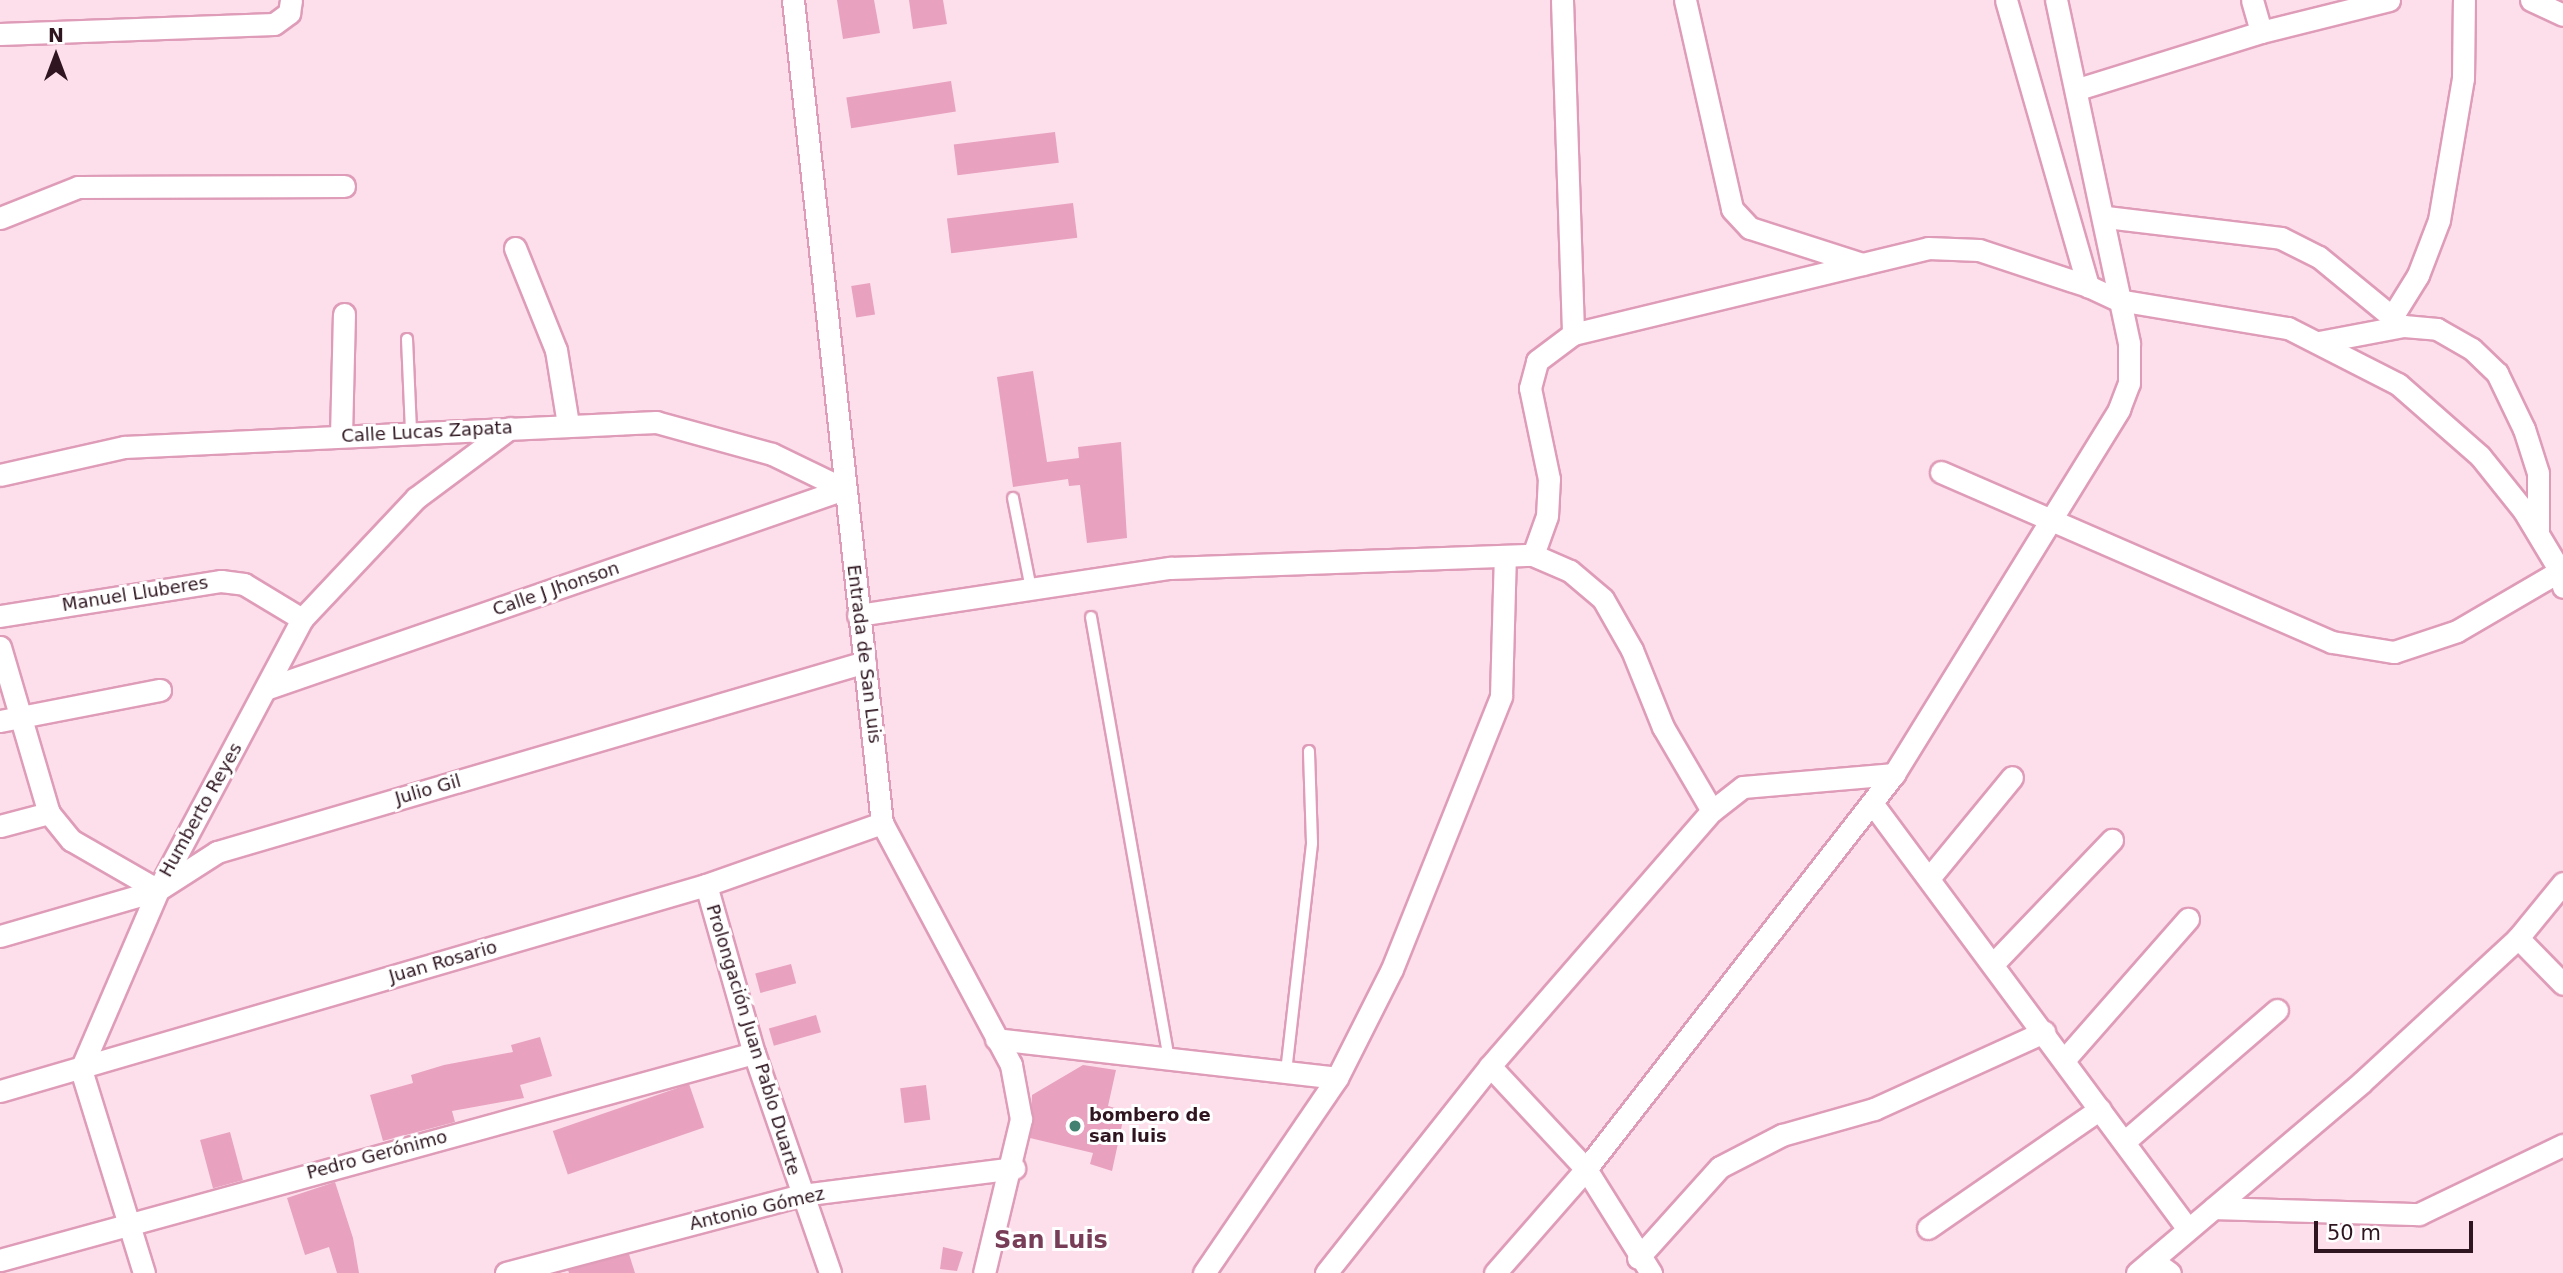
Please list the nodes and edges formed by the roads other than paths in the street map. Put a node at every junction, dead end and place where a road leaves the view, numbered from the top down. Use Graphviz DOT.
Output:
graph roads {
  1 [pos="291,0"];
  2 [pos="793,0"];
  3 [pos="1562,0"];
  4 [pos="1685,0"];
  5 [pos="2006,0"];
  6 [pos="2056,0"];
  7 [pos="2252,0"];
  8 [pos="2389,0"];
  9 [pos="2464,0"];
  10 [pos="2531,0"];
  11 [pos="2563,15"];
  12 [pos="2260,32"];
  13 [pos="0,34"];
  14 [pos="2078,89"];
  15 [pos="344,186"];
  16 [pos="2106,217"];
  17 [pos="0,219"];
  18 [pos="515,248"];
  19 [pos="1862,264"];
  20 [pos="2088,286"];
  21 [pos="2118,300"];
  22 [pos="344,314"];
  23 [pos="1573,334"];
  24 [pos="407,338"];
  25 [pos="2319,342"];
  26 [pos="568,424"];
  27 [pos="510,428"];
  28 [pos="411,431"];
  29 [pos="341,436"];
  30 [pos="1941,472"];
  31 [pos="0,475"];
  32 [pos="844,489"];
  33 [pos="1013,498"];
  34 [pos="2048,523"];
  35 [pos="2538,534"];
  36 [pos="1533,555"];
  37 [pos="1505,556"];
  38 [pos="2562,576"];
  39 [pos="1031,589"];
  40 [pos="858,614"];
  41 [pos="0,615"];
  42 [pos="1091,617"];
  43 [pos="302,620"];
  44 [pos="0,647"];
  45 [pos="865,662"];
  46 [pos="268,688"];
  47 [pos="160,690"];
  48 [pos="10,718"];
  49 [pos="1308,751"];
  50 [pos="1894,774"];
  51 [pos="2012,776"];
  52 [pos="1872,803"];
  53 [pos="1713,811"];
  54 [pos="49,813"];
  55 [pos="882,823"];
  56 [pos="0,826"];
  57 [pos="2112,840"];
  58 [pos="1930,877"];
  59 [pos="2563,883"];
  60 [pos="706,885"];
  61 [pos="158,890"];
  62 [pos="2188,919"];
  63 [pos="0,936"];
  64 [pos="2518,937"];
  65 [pos="1993,964"];
  66 [pos="2563,984"];
  67 [pos="2277,1010"];
  68 [pos="2043,1032"];
  69 [pos="996,1039"];
  70 [pos="754,1052"];
  71 [pos="1170,1059"];
  72 [pos="2064,1060"];
  73 [pos="1490,1066"];
  74 [pos="81,1069"];
  75 [pos="1286,1072"];
  76 [pos="1336,1078"];
  77 [pos="0,1091"];
  78 [pos="2099,1109"];
  79 [pos="2124,1142"];
  80 [pos="2563,1145"];
  81 [pos="1014,1168"];
  82 [pos="1586,1169"];
  83 [pos="801,1195"];
  84 [pos="2214,1208"];
  85 [pos="127,1223"];
  86 [pos="1928,1228"];
  87 [pos="2188,1229"];
  88 [pos="0,1260"];
  89 [pos="1644,1265"];
  90 [pos="2144,1267"];
  91 [pos="144,1273"];
  92 [pos="506,1273"];
  93 [pos="830,1273"];
  94 [pos="984,1273"];
  95 [pos="1204,1273"];
  96 [pos="1326,1273"];
  97 [pos="1495,1273"];
  98 [pos="2170,1273"];
  1 -- 13 [label="street"];
  2 -- 32 [label="street, Entrada de San Luis"];
  3 -- 23 [label="street"];
  4 -- 19 [label="street"];
  5 -- 20 [label="street"];
  6 -- 14 [label="street"];
  7 -- 12 [label="street"];
  8 -- 12 [label="street"];
  9 -- 16 [label="street"];
  10 -- 11 [label="street"];
  12 -- 14 [label="street"];
  14 -- 16 [label="street"];
  15 -- 17 [label="street"];
  16 -- 21 [label="street"];
  18 -- 26 [label="street"];
  19 -- 20 [label="street"];
  19 -- 23 [label="street"];
  20 -- 21 [label="street"];
  21 -- 25 [label="street"];
  21 -- 34 [label="street"];
  22 -- 29 [label="street"];
  23 -- 36 [label="street"];
  24 -- 28 [label="lane"];
  25 -- 35 [label="street"];
  25 -- 35 [label="street"];
  26 -- 27 [label="street, Calle Lucas Zapata"];
  26 -- 32 [label="street, Calle Lucas Zapata"];
  27 -- 28 [label="street, Calle Lucas Zapata"];
  27 -- 43 [label="street, Humberto Reyes"];
  28 -- 29 [label="street, Calle Lucas Zapata"];
  29 -- 31 [label="street, Calle Lucas Zapata"];
  30 -- 34 [label="street"];
  32 -- 40 [label="street, Entrada de San Luis"];
  32 -- 46 [label="street, Calle J Jhonson"];
  33 -- 39 [label="lane"];
  34 -- 38 [label="street"];
  34 -- 50 [label="street"];
  35 -- 38 [label="street"];
  36 -- 37 [label="street"];
  36 -- 53 [label="street"];
  37 -- 39 [label="street"];
  37 -- 76 [label="street"];
  39 -- 40 [label="street"];
  40 -- 45 [label="street, Entrada de San Luis"];
  41 -- 43 [label="street, Manuel Lluberes"];
  42 -- 71 [label="lane"];
  43 -- 46 [label="street, Humberto Reyes"];
  44 -- 48 [label="street"];
  45 -- 55 [label="street, Entrada de San Luis"];
  45 -- 61 [label="street, Julio Gil"];
  46 -- 61 [label="street, Humberto Reyes"];
  47 -- 48 [label="street"];
  48 -- 54 [label="street"];
  49 -- 75 [label="lane"];
  50 -- 52 [label="street"];
  50 -- 53 [label="street"];
  51 -- 58 [label="street"];
  52 -- 58 [label="street"];
  52 -- 82 [label="street"];
  53 -- 73 [label="street"];
  54 -- 56 [label="street"];
  54 -- 61 [label="street"];
  55 -- 60 [label="street, Juan Rosario"];
  55 -- 69 [label="street, Entrada de San Luis"];
  57 -- 65 [label="street"];
  58 -- 65 [label="street"];
  59 -- 64 [label="street"];
  60 -- 70 [label="street, Prolongación Juan Pablo Duarte"];
  60 -- 74 [label="street, Juan Rosario"];
  61 -- 63 [label="street, Julio Gil"];
  61 -- 74 [label="street, Humberto Reyes"];
  62 -- 72 [label="street"];
  64 -- 66 [label="street"];
  64 -- 84 [label="street"];
  65 -- 68 [label="street"];
  67 -- 79 [label="street"];
  68 -- 72 [label="street"];
  68 -- 89 [label="street"];
  69 -- 71 [label="street"];
  69 -- 81 [label="street, Entrada de San Luis"];
  70 -- 83 [label="street, Prolongación Juan Pablo Duarte"];
  70 -- 85 [label="street, Pedro Gerónimo"];
  71 -- 75 [label="street"];
  72 -- 78 [label="street"];
  73 -- 82 [label="street"];
  73 -- 96 [label="street"];
  74 -- 77 [label="street, Juan Rosario"];
  74 -- 85 [label="street"];
  75 -- 76 [label="street"];
  76 -- 95 [label="street"];
  78 -- 79 [label="street"];
  78 -- 86 [label="street"];
  79 -- 87 [label="street"];
  80 -- 84 [label="street"];
  81 -- 83 [label="street, Antonio Gómez"];
  81 -- 94 [label="street, Entrada de San Luis"];
  82 -- 89 [label="street"];
  82 -- 97 [label="street"];
  83 -- 92 [label="street, Antonio Gómez"];
  83 -- 93 [label="street, Prolongación Juan Pablo Duarte"];
  84 -- 87 [label="street"];
  85 -- 88 [label="street, Pedro Gerónimo"];
  85 -- 91 [label="street"];
  87 -- 90 [label="street"];
  90 -- 98 [label="street"];
}
